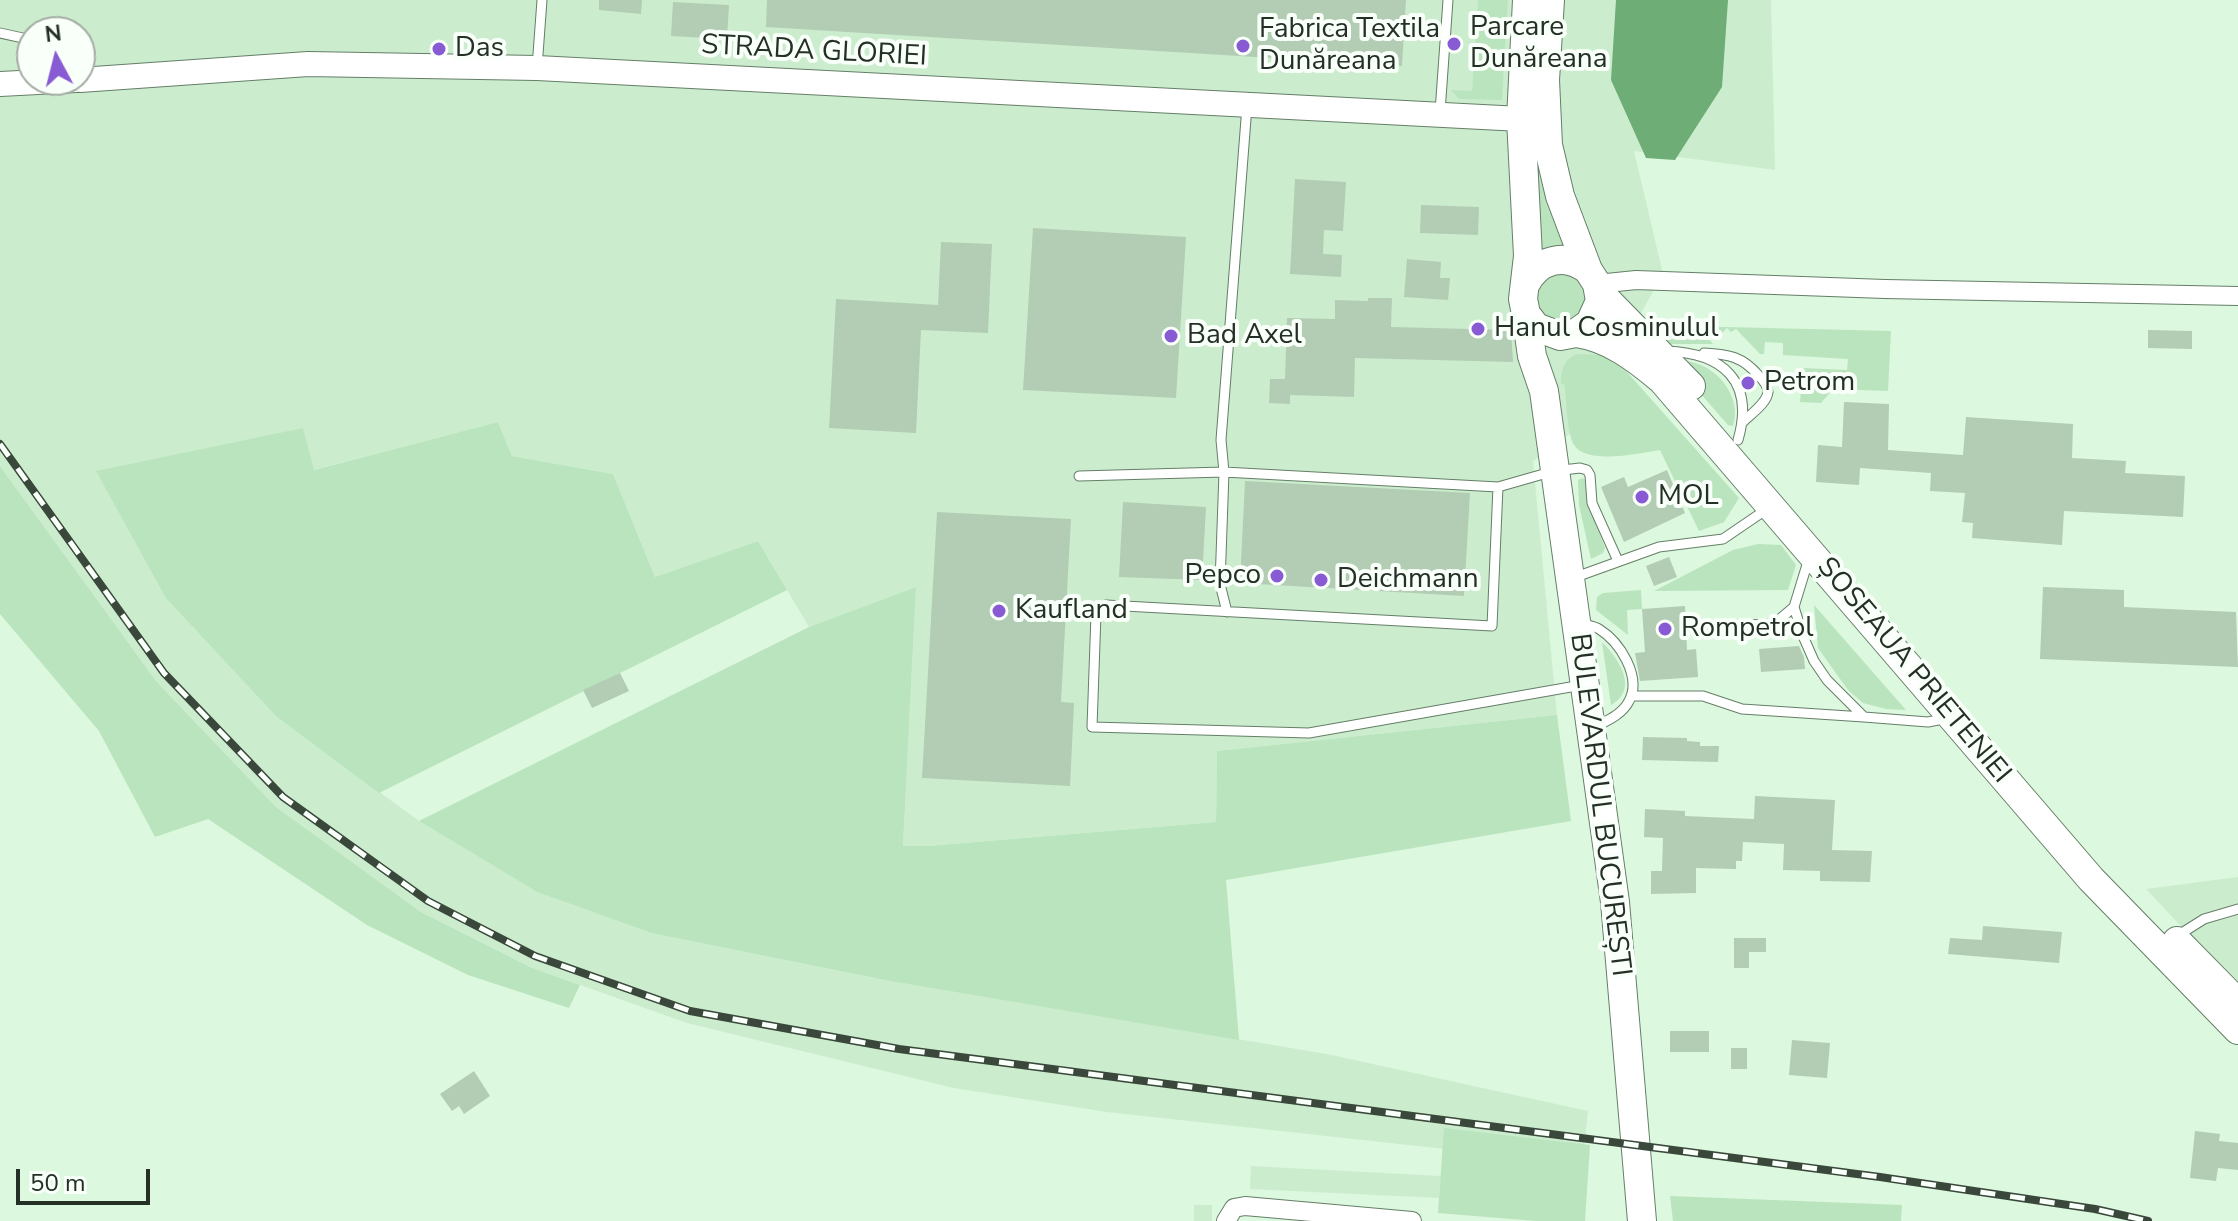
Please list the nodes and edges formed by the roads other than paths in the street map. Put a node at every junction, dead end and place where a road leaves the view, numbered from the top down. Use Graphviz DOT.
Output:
graph roads {
  1 [pos="542,0"];
  2 [pos="1448,0"];
  3 [pos="1527,0"];
  4 [pos="1550,0"];
  5 [pos="537,68"];
  6 [pos="96,78"];
  7 [pos="1247,106"];
  8 [pos="1440,116"];
  9 [pos="1533,119"];
  10 [pos="1595,282"];
  11 [pos="1525,285"];
  12 [pos="2238,296"];
  13 [pos="1526,314"];
  14 [pos="1572,334"];
  15 [pos="1659,351"];
  16 [pos="1691,352"];
  17 [pos="1544,391"];
  18 [pos="1741,431"];
  19 [pos="1554,471"];
  20 [pos="1224,472"];
  21 [pos="1079,476"];
  22 [pos="1498,487"];
  23 [pos="1772,505"];
  24 [pos="1811,551"];
  25 [pos="1618,561"];
  26 [pos="1570,580"];
  27 [pos="1794,607"];
  28 [pos="1227,612"];
  29 [pos="1576,621"];
  30 [pos="1711,626"];
  31 [pos="1585,685"];
  32 [pos="1631,696"];
  33 [pos="1864,717"];
  34 [pos="1952,717"];
  35 [pos="1590,730"];
  36 [pos="2238,909"];
  37 [pos="2174,938"];
  38 [pos="2238,1003"];
  39 [pos="2238,1030"];
  40 [pos="1226,1221"];
  41 [pos="1412,1221"];
  42 [pos="1642,1221"];
  1 -- 5 [label="lane"];
  2 -- 8 [label="lane"];
  3 -- 9 [label="main road"];
  4 -- 9 [label="main road"];
  5 -- 6 [label="main road, STRADA GLORIEI"];
  5 -- 7 [label="main road, STRADA GLORIEI"];
  7 -- 8 [label="main road, STRADA GLORIEI"];
  7 -- 20 [label="lane"];
  8 -- 9 [label="main road, STRADA GLORIEI"];
  9 -- 10 [label="main road"];
  9 -- 11 [label="main road"];
  10 -- 11 [label="main road"];
  10 -- 12 [label="street"];
  10 -- 14 [label="main road"];
  10 -- 15 [label="main road, ȘOSEAUA PRIETENIEI"];
  11 -- 13 [label="main road"];
  13 -- 14 [label="main road"];
  13 -- 17 [label="main road, BULEVARDUL BUCUREȘTI"];
  14 -- 17 [label="main road"];
  14 -- 23 [label="main road, ȘOSEAUA PRIETENIEI"];
  15 -- 16 [label="lane"];
  15 -- 18 [label="main road, ȘOSEAUA PRIETENIEI"];
  16 -- 18 [label="lane"];
  16 -- 18 [label="lane"];
  17 -- 19 [label="main road, BULEVARDUL BUCUREȘTI"];
  18 -- 37 [label="main road, ȘOSEAUA PRIETENIEI"];
  19 -- 22 [label="lane"];
  19 -- 25 [label="lane"];
  19 -- 26 [label="main road, BULEVARDUL BUCUREȘTI"];
  20 -- 21 [label="lane"];
  20 -- 22 [label="lane"];
  20 -- 28 [label="lane"];
  22 -- 28 [label="lane"];
  23 -- 24 [label="main road, ȘOSEAUA PRIETENIEI"];
  23 -- 25 [label="lane"];
  24 -- 27 [label="lane"];
  24 -- 34 [label="main road, ȘOSEAUA PRIETENIEI"];
  25 -- 26 [label="lane"];
  26 -- 29 [label="main road, BULEVARDUL BUCUREȘTI"];
  27 -- 30 [label="lane"];
  27 -- 33 [label="lane"];
  28 -- 31 [label="lane"];
  29 -- 31 [label="main road, BULEVARDUL BUCUREȘTI"];
  29 -- 32 [label="lane"];
  31 -- 35 [label="main road, BULEVARDUL BUCUREȘTI"];
  32 -- 33 [label="lane"];
  32 -- 35 [label="lane"];
  33 -- 34 [label="lane"];
  34 -- 39 [label="main road, ȘOSEAUA PRIETENIEI"];
  35 -- 42 [label="main road, BULEVARDUL BUCUREȘTI"];
  36 -- 37 [label="lane"];
  37 -- 38 [label="main road, ȘOSEAUA PRIETENIEI"];
  40 -- 41 [label="street"];
}
